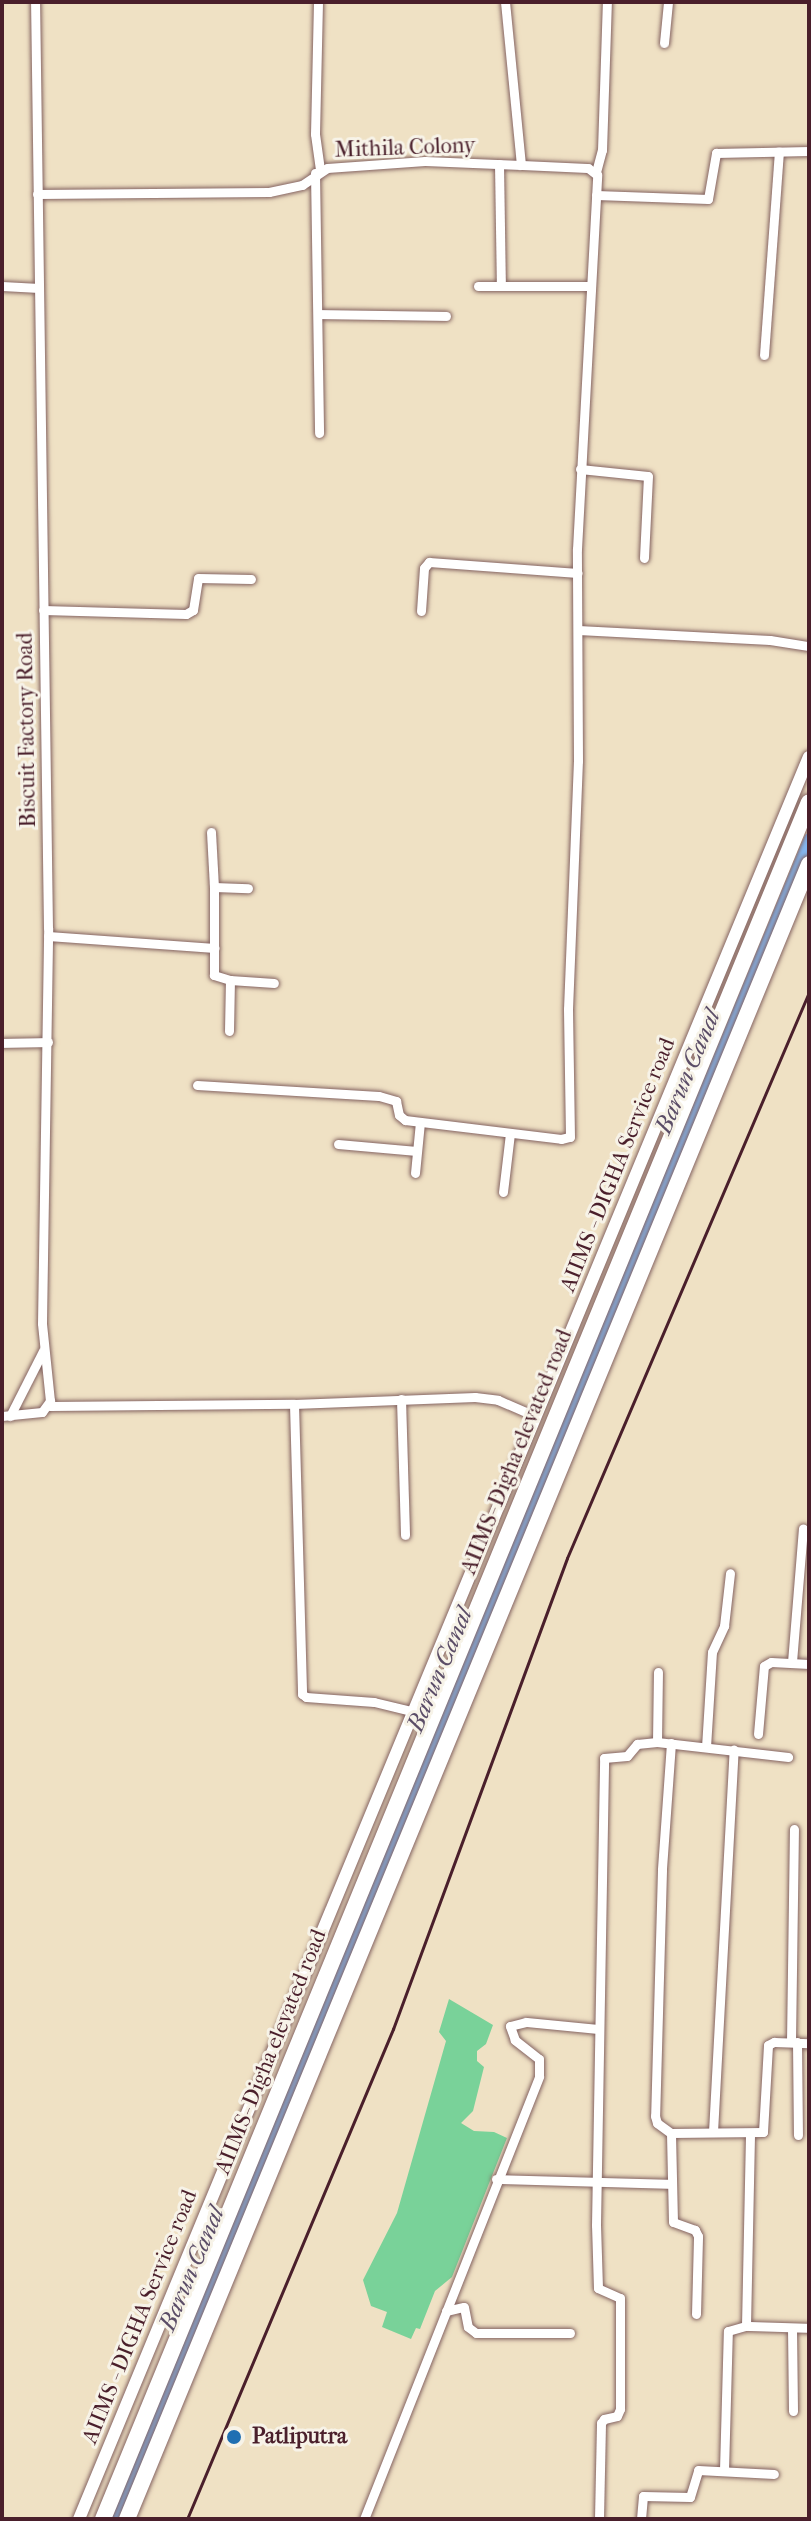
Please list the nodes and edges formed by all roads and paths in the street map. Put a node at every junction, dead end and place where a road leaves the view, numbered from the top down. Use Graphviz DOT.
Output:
graph roads {
  1 [pos="35,2"];
  2 [pos="318,2"];
  3 [pos="505,2"];
  4 [pos="607,2"];
  5 [pos="668,2"];
  6 [pos="664,43"];
  7 [pos="809,151"];
  8 [pos="779,152"];
  9 [pos="499,164"];
  10 [pos="521,165"];
  11 [pos="318,171"];
  12 [pos="596,172"];
  13 [pos="37,194"];
  14 [pos="596,195"];
  15 [pos="2,286"];
  16 [pos="478,286"];
  17 [pos="501,286"];
  18 [pos="590,286"];
  19 [pos="39,288"];
  20 [pos="319,314"];
  21 [pos="446,316"];
  22 [pos="764,355"];
  23 [pos="319,433"];
  24 [pos="580,469"];
  25 [pos="644,558"];
  26 [pos="578,573"];
  27 [pos="251,579"];
  28 [pos="43,610"];
  29 [pos="421,611"];
  30 [pos="578,630"];
  31 [pos="809,646"];
  32 [pos="809,757"];
  33 [pos="809,802"];
  34 [pos="211,832"];
  35 [pos="809,864"];
  36 [pos="214,887"];
  37 [pos="248,888"];
  38 [pos="48,936"];
  39 [pos="215,948"];
  40 [pos="230,980"];
  41 [pos="274,983"];
  42 [pos="229,1031"];
  43 [pos="48,1042"];
  44 [pos="2,1043"];
  45 [pos="197,1085"];
  46 [pos="420,1122"];
  47 [pos="510,1133"];
  48 [pos="338,1144"];
  49 [pos="417,1151"];
  50 [pos="415,1173"];
  51 [pos="503,1192"];
  52 [pos="44,1350"];
  53 [pos="401,1399"];
  54 [pos="294,1404"];
  55 [pos="50,1406"];
  56 [pos="6,1416"];
  57 [pos="535,1416"];
  58 [pos="803,1528"];
  59 [pos="405,1535"];
  60 [pos="730,1573"];
  61 [pos="792,1662"];
  62 [pos="809,1664"];
  63 [pos="658,1672"];
  64 [pos="415,1712"];
  65 [pos="758,1734"];
  66 [pos="657,1742"];
  67 [pos="671,1743"];
  68 [pos="706,1747"];
  69 [pos="734,1750"];
  70 [pos="788,1757"];
  71 [pos="794,1829"];
  72 [pos="599,2029"];
  73 [pos="794,2042"];
  74 [pos="809,2043"];
  75 [pos="713,2132"];
  76 [pos="671,2133"];
  77 [pos="750,2134"];
  78 [pos="798,2135"];
  79 [pos="496,2179"];
  80 [pos="595,2180"];
  81 [pos="671,2184"];
  82 [pos="446,2311"];
  83 [pos="696,2314"];
  84 [pos="746,2326"];
  85 [pos="792,2328"];
  86 [pos="809,2328"];
  87 [pos="570,2333"];
  88 [pos="793,2411"];
  89 [pos="724,2470"];
  90 [pos="774,2474"];
  91 [pos="79,2519"];
  92 [pos="103,2519"];
  93 [pos="127,2519"];
  94 [pos="364,2519"];
  95 [pos="599,2519"];
  96 [pos="641,2519"];
  1 -- 13 [label="street, Biscuit Factory Road"];
  2 -- 11 [label="street"];
  3 -- 10 [label="street"];
  4 -- 12 [label="street"];
  5 -- 6 [label="street"];
  7 -- 8 [label="street"];
  8 -- 14 [label="street"];
  8 -- 22 [label="street"];
  9 -- 10 [label="street, Mithila Colony"];
  9 -- 11 [label="street, Mithila Colony"];
  9 -- 17 [label="street"];
  10 -- 12 [label="street, Mithila Colony"];
  11 -- 13 [label="street, Mithila Colony"];
  11 -- 20 [label="street"];
  12 -- 14 [label="street"];
  13 -- 19 [label="street, Biscuit Factory Road"];
  14 -- 18 [label="street"];
  15 -- 19 [label="street"];
  16 -- 17 [label="street"];
  17 -- 18 [label="street"];
  18 -- 24 [label="street"];
  19 -- 28 [label="street, Biscuit Factory Road"];
  20 -- 21 [label="street"];
  20 -- 23 [label="street"];
  24 -- 25 [label="street"];
  24 -- 26 [label="street"];
  26 -- 29 [label="street"];
  26 -- 30 [label="street"];
  27 -- 28 [label="street"];
  28 -- 38 [label="street, Biscuit Factory Road"];
  30 -- 31 [label="street"];
  30 -- 47 [label="street"];
  32 -- 57 [label="main road, AIIMS - DIGHA Service road"];
  33 -- 92 [label="highway, AIIMS- Digha elevated road"];
  34 -- 36 [label="street"];
  35 -- 93 [label="highway, AIIMS- Digha elevated road"];
  36 -- 37 [label="street"];
  36 -- 39 [label="street"];
  38 -- 39 [label="street"];
  38 -- 43 [label="street, Biscuit Factory Road"];
  39 -- 40 [label="street"];
  40 -- 41 [label="street"];
  40 -- 42 [label="street"];
  43 -- 44 [label="street"];
  43 -- 52 [label="street, Biscuit Factory Road"];
  45 -- 46 [label="street"];
  46 -- 47 [label="street"];
  46 -- 49 [label="street"];
  47 -- 51 [label="street"];
  48 -- 49 [label="street"];
  49 -- 50 [label="street"];
  52 -- 55 [label="street, Biscuit Factory Road"];
  52 -- 56 [label="street"];
  53 -- 54 [label="street"];
  53 -- 57 [label="street"];
  53 -- 59 [label="street"];
  54 -- 55 [label="street"];
  54 -- 64 [label="street"];
  55 -- 56 [label="street"];
  57 -- 64 [label="main road, AIIMS - DIGHA Service road"];
  58 -- 61 [label="street"];
  60 -- 68 [label="street"];
  61 -- 62 [label="street"];
  61 -- 65 [label="street"];
  63 -- 66 [label="street"];
  64 -- 91 [label="main road, AIIMS - DIGHA Service road"];
  66 -- 67 [label="street"];
  66 -- 72 [label="street"];
  67 -- 68 [label="street"];
  67 -- 76 [label="street"];
  68 -- 69 [label="street"];
  69 -- 70 [label="street"];
  69 -- 75 [label="street"];
  71 -- 73 [label="street"];
  72 -- 79 [label="street"];
  72 -- 80 [label="street"];
  73 -- 74 [label="street"];
  73 -- 77 [label="street"];
  73 -- 78 [label="street"];
  75 -- 76 [label="street"];
  75 -- 77 [label="street"];
  76 -- 81 [label="street"];
  77 -- 84 [label="street"];
  79 -- 80 [label="street"];
  79 -- 82 [label="street"];
  80 -- 81 [label="street"];
  80 -- 95 [label="street"];
  81 -- 83 [label="street"];
  82 -- 87 [label="street"];
  82 -- 94 [label="street"];
  84 -- 85 [label="street"];
  84 -- 89 [label="street"];
  85 -- 86 [label="street"];
  85 -- 88 [label="street"];
  89 -- 90 [label="street"];
  89 -- 96 [label="street"];
}
